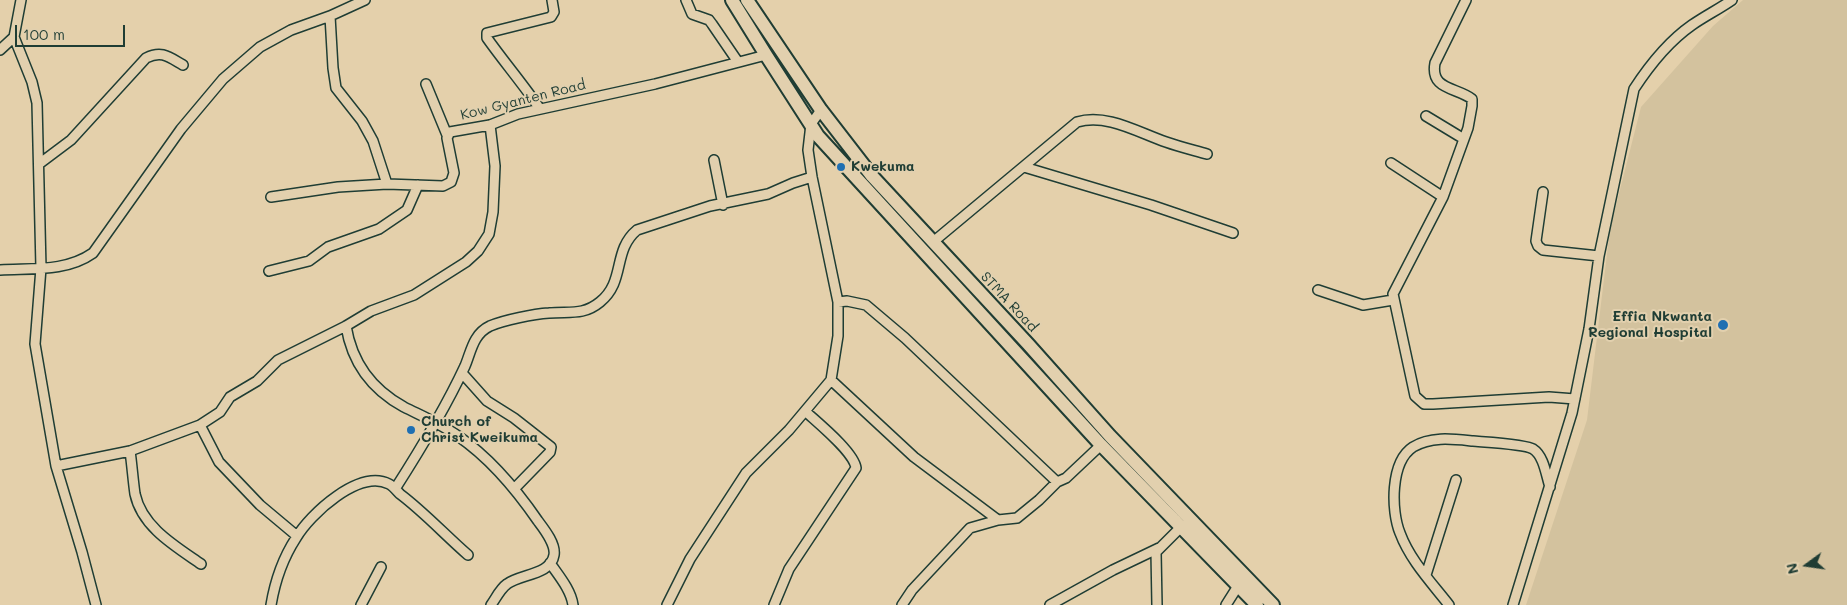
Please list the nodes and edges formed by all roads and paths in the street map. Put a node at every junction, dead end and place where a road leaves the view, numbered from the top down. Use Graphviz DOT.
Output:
graph roads {
  1 [pos="21,0"];
  2 [pos="365,0"];
  3 [pos="552,0"];
  4 [pos="686,0"];
  5 [pos="732,0"];
  6 [pos="747,0"];
  7 [pos="1466,0"];
  8 [pos="1732,0"];
  9 [pos="330,16"];
  10 [pos="14,37"];
  11 [pos="0,50"];
  12 [pos="766,55"];
  13 [pos="738,62"];
  14 [pos="182,65"];
  15 [pos="426,84"];
  16 [pos="540,109"];
  17 [pos="821,110"];
  18 [pos="1426,116"];
  19 [pos="811,124"];
  20 [pos="490,125"];
  21 [pos="448,134"];
  22 [pos="1464,139"];
  23 [pos="1207,154"];
  24 [pos="714,160"];
  25 [pos="1391,163"];
  26 [pos="39,164"];
  27 [pos="1024,167"];
  28 [pos="812,177"];
  29 [pos="387,184"];
  30 [pos="418,185"];
  31 [pos="1543,192"];
  32 [pos="270,197"];
  33 [pos="1442,197"];
  34 [pos="722,205"];
  35 [pos="1233,233"];
  36 [pos="933,242"];
  37 [pos="1599,256"];
  38 [pos="41,268"];
  39 [pos="0,270"];
  40 [pos="269,271"];
  41 [pos="1318,290"];
  42 [pos="1393,300"];
  43 [pos="838,302"];
  44 [pos="346,326"];
  45 [pos="462,373"];
  46 [pos="831,380"];
  47 [pos="1575,399"];
  48 [pos="805,411"];
  49 [pos="435,422"];
  50 [pos="200,426"];
  51 [pos="1102,445"];
  52 [pos="130,451"];
  53 [pos="56,466"];
  54 [pos="1456,480"];
  55 [pos="1057,482"];
  56 [pos="1550,488"];
  57 [pos="395,489"];
  58 [pos="514,489"];
  59 [pos="998,520"];
  60 [pos="1181,527"];
  61 [pos="297,536"];
  62 [pos="1159,548"];
  63 [pos="468,555"];
  64 [pos="550,563"];
  65 [pos="201,564"];
  66 [pos="381,567"];
  67 [pos="1426,575"];
  68 [pos="1238,586"];
  69 [pos="96,605"];
  70 [pos="271,605"];
  71 [pos="361,605"];
  72 [pos="491,605"];
  73 [pos="573,605"];
  74 [pos="667,605"];
  75 [pos="774,605"];
  76 [pos="902,605"];
  77 [pos="1050,605"];
  78 [pos="1157,605"];
  79 [pos="1226,605"];
  80 [pos="1257,605"];
  81 [pos="1273,605"];
  82 [pos="1450,605"];
  83 [pos="1513,605"];
  1 -- 10 [label="street"];
  2 -- 9 [label="street"];
  3 -- 16 [label="street"];
  4 -- 13 [label="street"];
  5 -- 12 [label="main road, STMA Road"];
  6 -- 17 [label="main road, STMA Road"];
  7 -- 22 [label="street"];
  8 -- 37 [label="street"];
  9 -- 29 [label="street"];
  9 -- 38 [label="street"];
  10 -- 11 [label="street"];
  10 -- 26 [label="street"];
  12 -- 13 [label="street, Kow Gyanten Road"];
  12 -- 19 [label="main road, STMA Road"];
  13 -- 16 [label="street, Kow Gyanten Road"];
  14 -- 26 [label="street"];
  15 -- 21 [label="street"];
  16 -- 20 [label="street, Kow Gyanten Road"];
  17 -- 19 [label="street"];
  17 -- 36 [label="main road, STMA Road"];
  18 -- 22 [label="street"];
  19 -- 28 [label="street"];
  19 -- 51 [label="main road, STMA Road"];
  20 -- 21 [label="street, Kow Gyanten Road"];
  20 -- 44 [label="street"];
  21 -- 30 [label="street, Kow Gyanten Road"];
  22 -- 33 [label="street"];
  23 -- 27 [label="street"];
  24 -- 34 [label="street"];
  25 -- 33 [label="street"];
  26 -- 38 [label="street"];
  27 -- 35 [label="street"];
  27 -- 36 [label="street"];
  28 -- 34 [label="street"];
  28 -- 43 [label="street"];
  29 -- 30 [label="street, Kow Gyanten Road"];
  29 -- 32 [label="street, Kow Gyanten Road"];
  30 -- 40 [label="street"];
  31 -- 37 [label="street"];
  33 -- 42 [label="street"];
  34 -- 45 [label="street"];
  36 -- 81 [label="main road, STMA Road"];
  37 -- 47 [label="street"];
  38 -- 39 [label="street"];
  38 -- 53 [label="street"];
  41 -- 42 [label="street"];
  42 -- 47 [label="street"];
  43 -- 46 [label="street"];
  43 -- 55 [label="street"];
  44 -- 49 [label="street"];
  44 -- 50 [label="street"];
  45 -- 49 [label="street"];
  45 -- 58 [label="street"];
  46 -- 48 [label="street"];
  46 -- 59 [label="street"];
  47 -- 56 [label="street"];
  48 -- 74 [label="street"];
  48 -- 75 [label="street"];
  49 -- 57 [label="street"];
  49 -- 58 [label="street"];
  50 -- 52 [label="street"];
  50 -- 61 [label="street"];
  51 -- 55 [label="street"];
  51 -- 60 [label="main road, STMA Road"];
  52 -- 53 [label="street"];
  52 -- 65 [label="street"];
  53 -- 69 [label="street"];
  54 -- 67 [label="street"];
  55 -- 59 [label="street"];
  56 -- 67 [label="street"];
  56 -- 83 [label="street"];
  57 -- 61 [label="street"];
  57 -- 63 [label="street"];
  58 -- 64 [label="street"];
  59 -- 76 [label="street"];
  60 -- 62 [label="street"];
  60 -- 68 [label="main road, STMA Road"];
  61 -- 70 [label="street"];
  62 -- 77 [label="street"];
  62 -- 78 [label="street"];
  64 -- 72 [label="street"];
  64 -- 73 [label="street"];
  66 -- 71 [label="street"];
  67 -- 82 [label="street"];
  68 -- 79 [label="street"];
  68 -- 80 [label="main road, STMA Road"];
}
